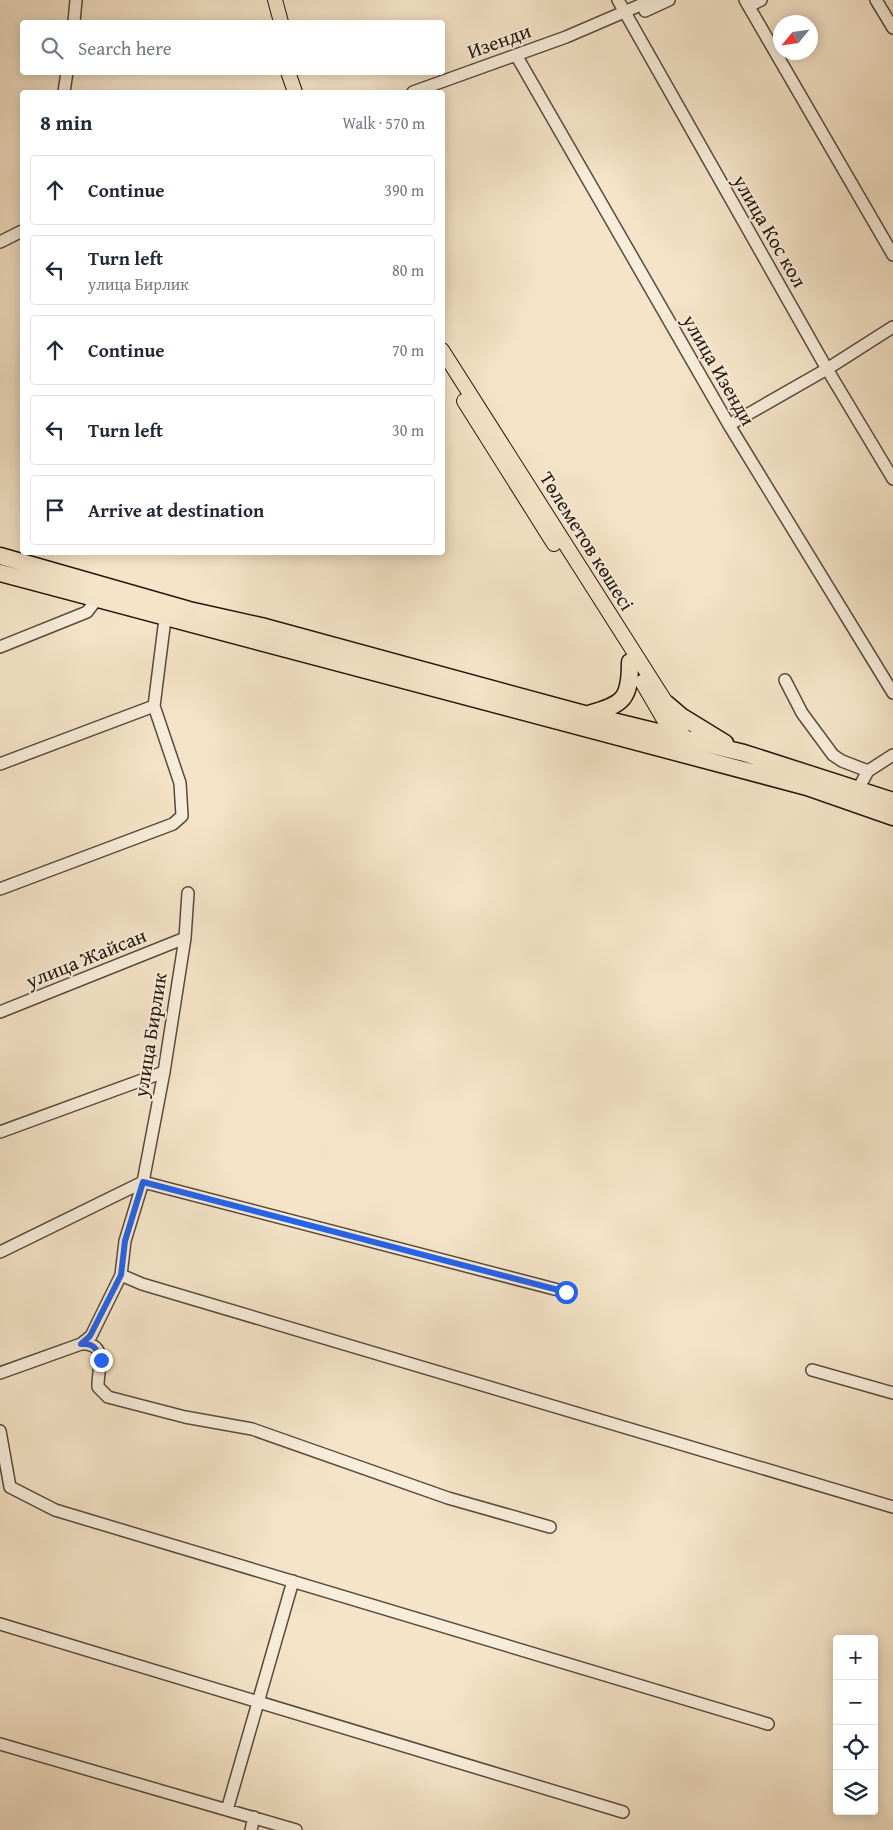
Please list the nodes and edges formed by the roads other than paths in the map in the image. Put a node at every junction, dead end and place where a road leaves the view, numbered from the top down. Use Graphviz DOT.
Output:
graph roads {
  1 [pos="76,0"];
  2 [pos="265,0"];
  3 [pos="275,0"];
  4 [pos="618,0"];
  5 [pos="652,0"];
  6 [pos="669,0"];
  7 [pos="761,0"];
  8 [pos="876,0"];
  9 [pos="747,3"];
  10 [pos="627,16"];
  11 [pos="74,20"];
  12 [pos="271,20"];
  13 [pos="280,20"];
  14 [pos="893,28"];
  15 [pos="518,58"];
  16 [pos="67,75"];
  17 [pos="289,75"];
  18 [pos="299,75"];
  19 [pos="64,90"];
  20 [pos="294,90"];
  21 [pos="304,90"];
  22 [pos="419,90"];
  23 [pos="441,90"];
  24 [pos="20,232"];
  25 [pos="0,242"];
  26 [pos="893,255"];
  27 [pos="893,327"];
  28 [pos="445,355"];
  29 [pos="827,369"];
  30 [pos="445,371"];
  31 [pos="729,425"];
  32 [pos="893,478"];
  33 [pos="0,556"];
  34 [pos="0,573"];
  35 [pos="97,599"];
  36 [pos="166,610"];
  37 [pos="0,647"];
  38 [pos="630,662"];
  39 [pos="785,680"];
  40 [pos="893,693"];
  41 [pos="667,704"];
  42 [pos="154,706"];
  43 [pos="588,715"];
  44 [pos="684,747"];
  45 [pos="744,753"];
  46 [pos="893,754"];
  47 [pos="0,764"];
  48 [pos="868,771"];
  49 [pos="858,790"];
  50 [pos="893,801"];
  51 [pos="893,817"];
  52 [pos="0,889"];
  53 [pos="188,893"];
  54 [pos="185,938"];
  55 [pos="0,1012"];
  56 [pos="164,1072"];
  57 [pos="0,1132"];
  58 [pos="143,1182"];
  59 [pos="0,1252"];
  60 [pos="121,1275"];
  61 [pos="566,1292"];
  62 [pos="81,1344"];
  63 [pos="812,1370"];
  64 [pos="0,1373"];
  65 [pos="893,1393"];
  66 [pos="0,1431"];
  67 [pos="5,1489"];
  68 [pos="893,1507"];
  69 [pos="550,1526"];
  70 [pos="293,1581"];
  71 [pos="0,1624"];
  72 [pos="259,1702"];
  73 [pos="768,1724"];
  74 [pos="0,1744"];
  75 [pos="227,1810"];
  76 [pos="622,1812"];
  77 [pos="254,1817"];
  78 [pos="251,1830"];
  79 [pos="296,1830"];
  1 -- 11 [label="street"];
  2 -- 12 [label="main road"];
  3 -- 13 [label="main road"];
  4 -- 10 [label="street, улица Кос кол"];
  5 -- 10 [label="street, Изенди"];
  6 -- 10 [label="street, Изенди"];
  7 -- 9 [label="street"];
  8 -- 14 [label="street"];
  9 -- 26 [label="street"];
  10 -- 15 [label="street, Изенди"];
  10 -- 29 [label="street, улица Кос кол"];
  15 -- 22 [label="street, Изенди"];
  15 -- 23 [label="street, Изенди"];
  15 -- 31 [label="street, улица Изенди"];
  16 -- 19 [label="street"];
  17 -- 20 [label="main road"];
  18 -- 21 [label="main road"];
  24 -- 25 [label="street"];
  27 -- 29 [label="street"];
  28 -- 41 [label="main road, Төлеметов көшесі"];
  29 -- 31 [label="street"];
  29 -- 32 [label="street, улица Кос кол"];
  30 -- 38 [label="main road, Төлеметов көшесі"];
  31 -- 40 [label="street, улица Изенди"];
  33 -- 36 [label="highway"];
  34 -- 35 [label="highway"];
  35 -- 36 [label="highway"];
  35 -- 37 [label="street"];
  36 -- 42 [label="street"];
  36 -- 43 [label="highway"];
  36 -- 44 [label="highway"];
  38 -- 43 [label="highway"];
  38 -- 44 [label="main road, Төлеметов көшесі"];
  39 -- 48 [label="street"];
  41 -- 44 [label="main road, Төлеметов көшесі"];
  41 -- 45 [label="highway"];
  42 -- 47 [label="street"];
  42 -- 52 [label="street"];
  43 -- 44 [label="highway"];
  44 -- 45 [label="highway"];
  44 -- 51 [label="highway"];
  45 -- 49 [label="highway"];
  46 -- 48 [label="street"];
  48 -- 49 [label="street"];
  49 -- 50 [label="highway"];
  53 -- 54 [label="street, улица Бирлик"];
  54 -- 55 [label="street, улица Жайсан"];
  54 -- 56 [label="street, улица Бирлик"];
  56 -- 57 [label="street"];
  56 -- 58 [label="street, улица Бирлик"];
  58 -- 59 [label="street"];
  58 -- 60 [label="street, улица Бирлик"];
  58 -- 61 [label="street"];
  60 -- 62 [label="street"];
  60 -- 68 [label="street"];
  62 -- 64 [label="street"];
  62 -- 69 [label="street"];
  63 -- 65 [label="street"];
  66 -- 67 [label="street"];
  67 -- 70 [label="street"];
  70 -- 72 [label="street"];
  70 -- 73 [label="street"];
  71 -- 72 [label="street"];
  72 -- 75 [label="street"];
  72 -- 76 [label="street"];
  74 -- 75 [label="street"];
  75 -- 77 [label="street"];
  77 -- 78 [label="street"];
  77 -- 79 [label="street"];
}
